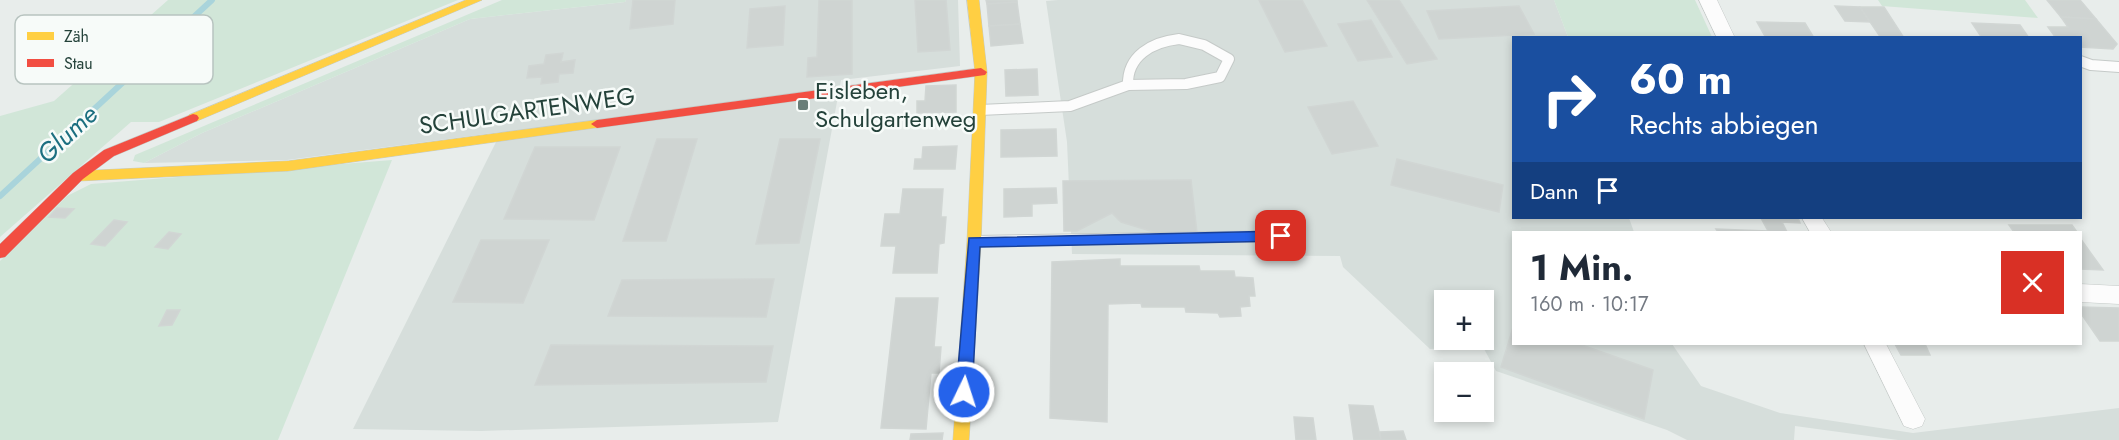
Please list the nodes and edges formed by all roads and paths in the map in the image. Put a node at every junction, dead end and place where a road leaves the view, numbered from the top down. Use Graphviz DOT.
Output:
graph roads {
  1 [pos="476,0"];
  2 [pos="973,0"];
  3 [pos="1708,0"];
  4 [pos="1725,36"];
  5 [pos="2082,62"];
  6 [pos="2119,67"];
  7 [pos="981,72"];
  8 [pos="1128,85"];
  9 [pos="979,110"];
  10 [pos="78,176"];
  11 [pos="1281,236"];
  12 [pos="973,248"];
  13 [pos="0,253"];
  14 [pos="2082,293"];
  15 [pos="2119,295"];
  16 [pos="1876,345"];
  17 [pos="1913,419"];
  18 [pos="961,440"];
  1 -- 10 [label="street"];
  2 -- 7 [label="street"];
  3 -- 4 [label="street"];
  5 -- 6 [label="lane"];
  7 -- 9 [label="street"];
  7 -- 10 [label="street, SCHULGARTENWEG"];
  8 -- 8 [label="lane"];
  8 -- 9 [label="lane"];
  9 -- 12 [label="street"];
  10 -- 13 [label="street"];
  11 -- 12 [label="lane"];
  12 -- 18 [label="street"];
  14 -- 15 [label="street"];
  16 -- 17 [label="street"];
}
